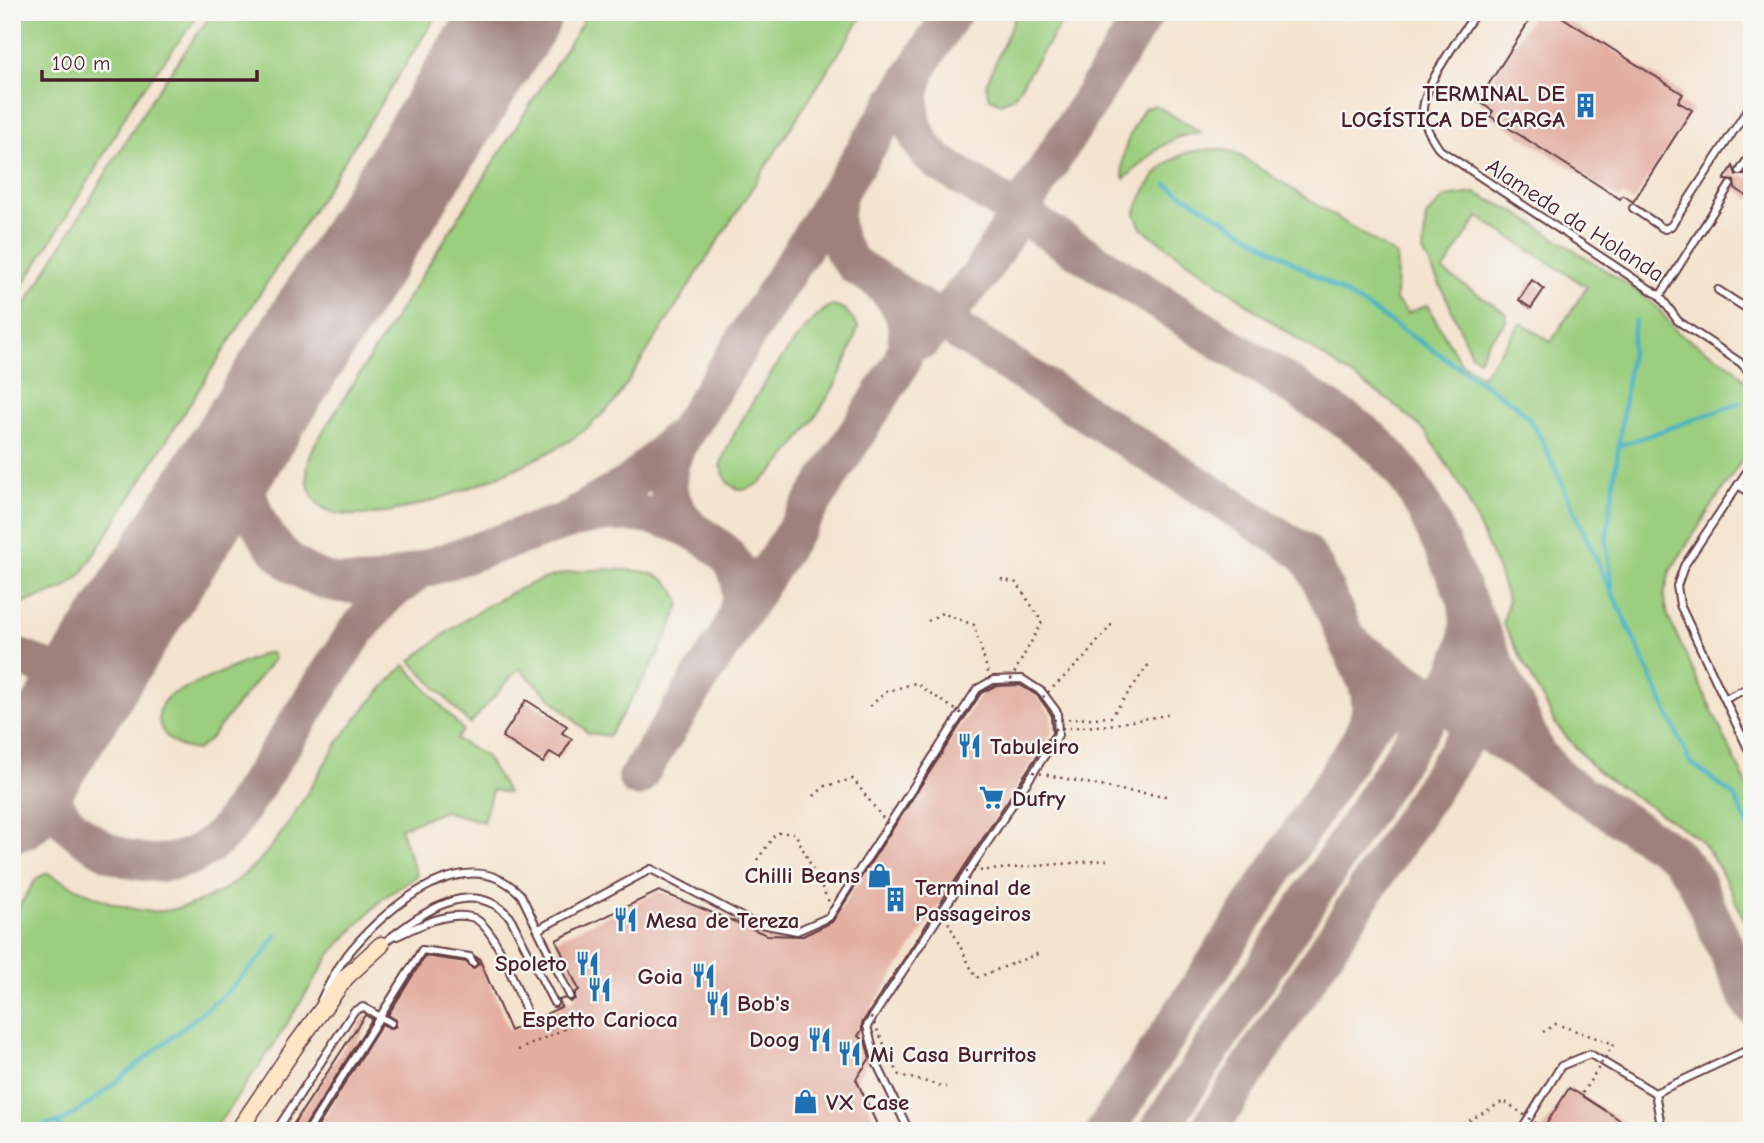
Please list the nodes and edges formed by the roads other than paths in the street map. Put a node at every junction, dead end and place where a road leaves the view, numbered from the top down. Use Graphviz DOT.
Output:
graph roads {
  1 [pos="1476,12"];
  2 [pos="1752,103"];
  3 [pos="1752,152"];
  4 [pos="1740,171"];
  5 [pos="1730,185"];
  6 [pos="1633,208"];
  7 [pos="1718,290"];
  8 [pos="1660,296"];
  9 [pos="1752,312"];
  10 [pos="1752,375"];
  11 [pos="1752,464"];
  12 [pos="1738,485"];
  13 [pos="1752,494"];
  14 [pos="1752,686"];
  15 [pos="1724,699"];
  16 [pos="1752,757"];
  17 [pos="539,929"];
  18 [pos="381,945"];
  19 [pos="473,963"];
  20 [pos="570,996"];
  21 [pos="554,1003"];
  22 [pos="528,1015"];
  23 [pos="380,1016"];
  24 [pos="391,1023"];
  25 [pos="296,1045"];
  26 [pos="1752,1048"];
  27 [pos="316,1081"];
  28 [pos="304,1087"];
  29 [pos="1655,1093"];
  30 [pos="238,1131"];
  31 [pos="276,1131"];
  32 [pos="308,1131"];
  33 [pos="909,1131"];
  34 [pos="1521,1131"];
  35 [pos="1662,1131"];
  1 -- 8 [label="lane, Alameda da Holanda"];
  2 -- 6 [label="lane"];
  3 -- 4 [label="lane"];
  5 -- 8 [label="lane"];
  7 -- 9 [label="lane"];
  8 -- 10 [label="lane, Alameda da Holanda"];
  11 -- 12 [label="lane"];
  12 -- 13 [label="lane"];
  12 -- 15 [label="lane"];
  14 -- 15 [label="lane"];
  15 -- 16 [label="lane"];
  17 -- 20 [label="lane"];
  17 -- 25 [label="lane"];
  17 -- 33 [label="lane"];
  18 -- 21 [label="lane"];
  18 -- 22 [label="lane"];
  18 -- 25 [label="main road"];
  19 -- 23 [label="lane"];
  23 -- 24 [label="lane"];
  23 -- 28 [label="lane"];
  23 -- 32 [label="lane"];
  25 -- 30 [label="main road"];
  26 -- 29 [label="lane"];
  27 -- 28 [label="lane"];
  28 -- 31 [label="lane"];
  29 -- 34 [label="lane"];
  29 -- 35 [label="lane"];
}
